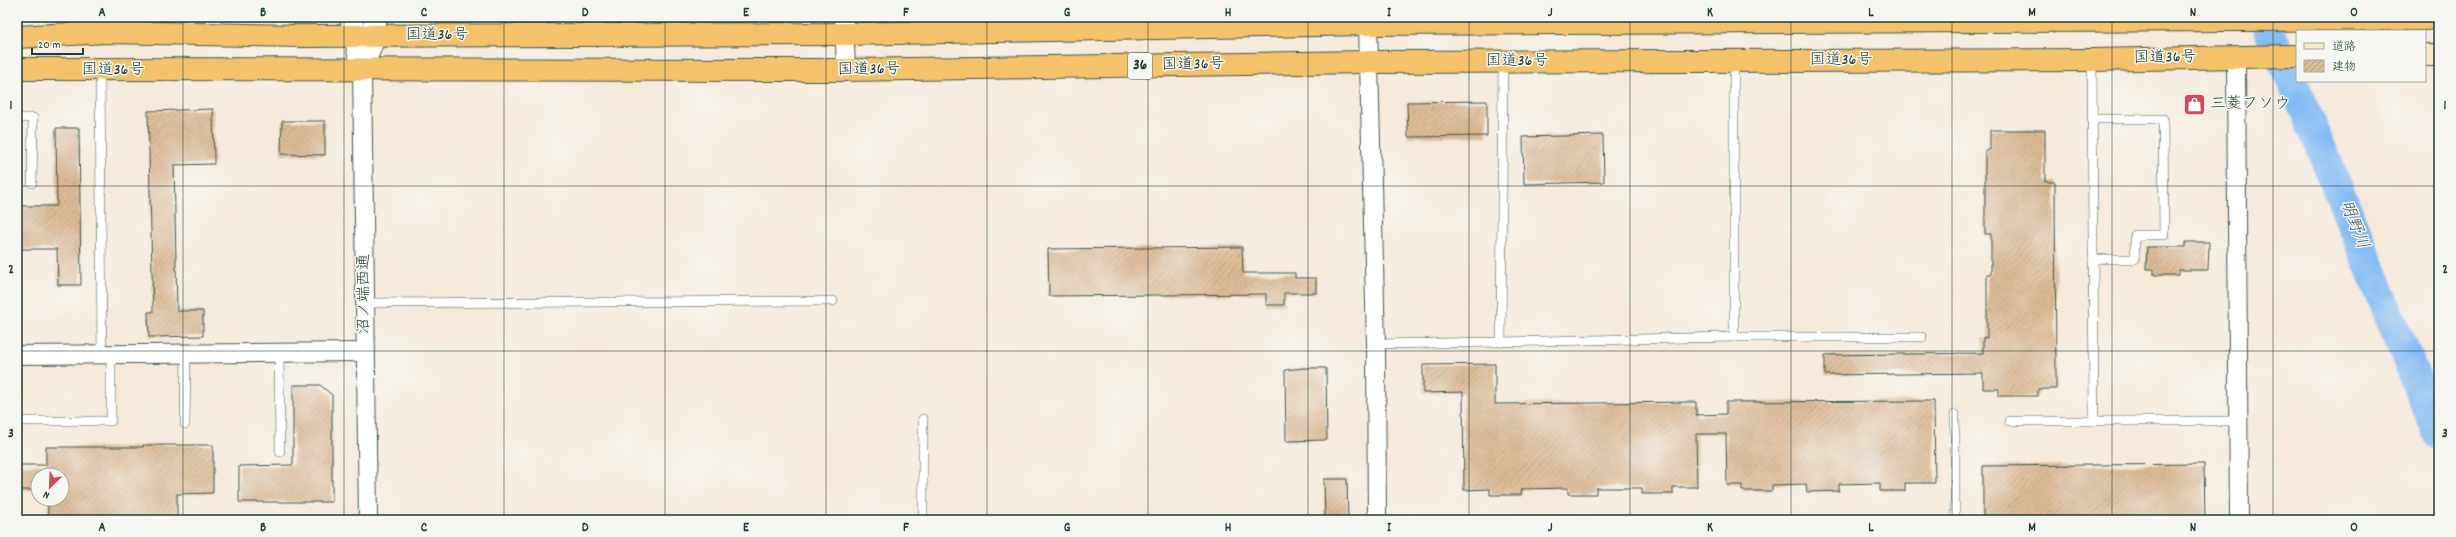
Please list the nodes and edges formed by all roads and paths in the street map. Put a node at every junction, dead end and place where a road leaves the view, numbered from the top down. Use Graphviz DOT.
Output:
graph roads {
  1 [pos="1368,20"];
  2 [pos="2428,21"];
  3 [pos="2396,22"];
  4 [pos="364,26"];
  5 [pos="844,26"];
  6 [pos="17,37"];
  7 [pos="2426,55"];
  8 [pos="2439,55"];
  9 [pos="2296,56"];
  10 [pos="2236,57"];
  11 [pos="1734,60"];
  12 [pos="2092,60"];
  13 [pos="1503,61"];
  14 [pos="1368,62"];
  15 [pos="362,68"];
  16 [pos="17,69"];
  17 [pos="100,70"];
  18 [pos="846,70"];
  19 [pos="17,118"];
  20 [pos="2093,119"];
  21 [pos="32,183"];
  22 [pos="2093,259"];
  23 [pos="833,301"];
  24 [pos="364,303"];
  25 [pos="1734,337"];
  26 [pos="1922,337"];
  27 [pos="1501,342"];
  28 [pos="1376,344"];
  29 [pos="365,352"];
  30 [pos="279,353"];
  31 [pos="107,354"];
  32 [pos="186,354"];
  33 [pos="17,355"];
  34 [pos="1955,415"];
  35 [pos="923,419"];
  36 [pos="17,421"];
  37 [pos="2008,421"];
  38 [pos="2094,421"];
  39 [pos="2238,421"];
  40 [pos="185,424"];
  41 [pos="280,452"];
  42 [pos="368,520"];
  43 [pos="923,520"];
  44 [pos="1377,520"];
  45 [pos="1955,520"];
  46 [pos="2239,520"];
  1 -- 3 [label="highway, 国道36号"];
  1 -- 5 [label="highway, 国道36号"];
  1 -- 14 [label="street"];
  2 -- 3 [label="highway, 国道36号"];
  4 -- 5 [label="highway, 国道36号"];
  4 -- 6 [label="highway, 国道36号"];
  4 -- 15 [label="street, 沼ノ端西通"];
  5 -- 18 [label="street"];
  7 -- 8 [label="main road"];
  9 -- 10 [label="highway, 国道36号 / 36"];
  10 -- 12 [label="highway, 国道36号 / 36"];
  10 -- 39 [label="street"];
  11 -- 12 [label="highway, 国道36号 / 36"];
  11 -- 13 [label="highway, 国道36号 / 36"];
  11 -- 25 [label="lane"];
  12 -- 20 [label="lane"];
  13 -- 14 [label="highway, 国道36号 / 36"];
  13 -- 27 [label="lane"];
  14 -- 18 [label="highway, 国道36号 / 36"];
  14 -- 28 [label="street"];
  15 -- 17 [label="highway, 国道36号 / 36"];
  15 -- 18 [label="highway, 国道36号 / 36"];
  15 -- 24 [label="street, 沼ノ端西通"];
  16 -- 17 [label="highway, 国道36号 / 36"];
  17 -- 31 [label="lane"];
  19 -- 21 [label="lane"];
  20 -- 22 [label="lane"];
  20 -- 22 [label="lane"];
  22 -- 38 [label="lane"];
  23 -- 24 [label="lane"];
  24 -- 29 [label="street, 沼ノ端西通"];
  25 -- 26 [label="lane"];
  25 -- 27 [label="lane"];
  27 -- 28 [label="lane"];
  28 -- 44 [label="street"];
  29 -- 30 [label="street"];
  29 -- 42 [label="street, 沼ノ端西通"];
  30 -- 32 [label="street"];
  30 -- 41 [label="lane"];
  31 -- 32 [label="street"];
  31 -- 33 [label="street"];
  31 -- 36 [label="lane"];
  32 -- 40 [label="lane"];
  34 -- 45 [label="lane"];
  35 -- 43 [label="lane"];
  37 -- 38 [label="lane"];
  38 -- 39 [label="lane"];
  39 -- 46 [label="street"];
}
